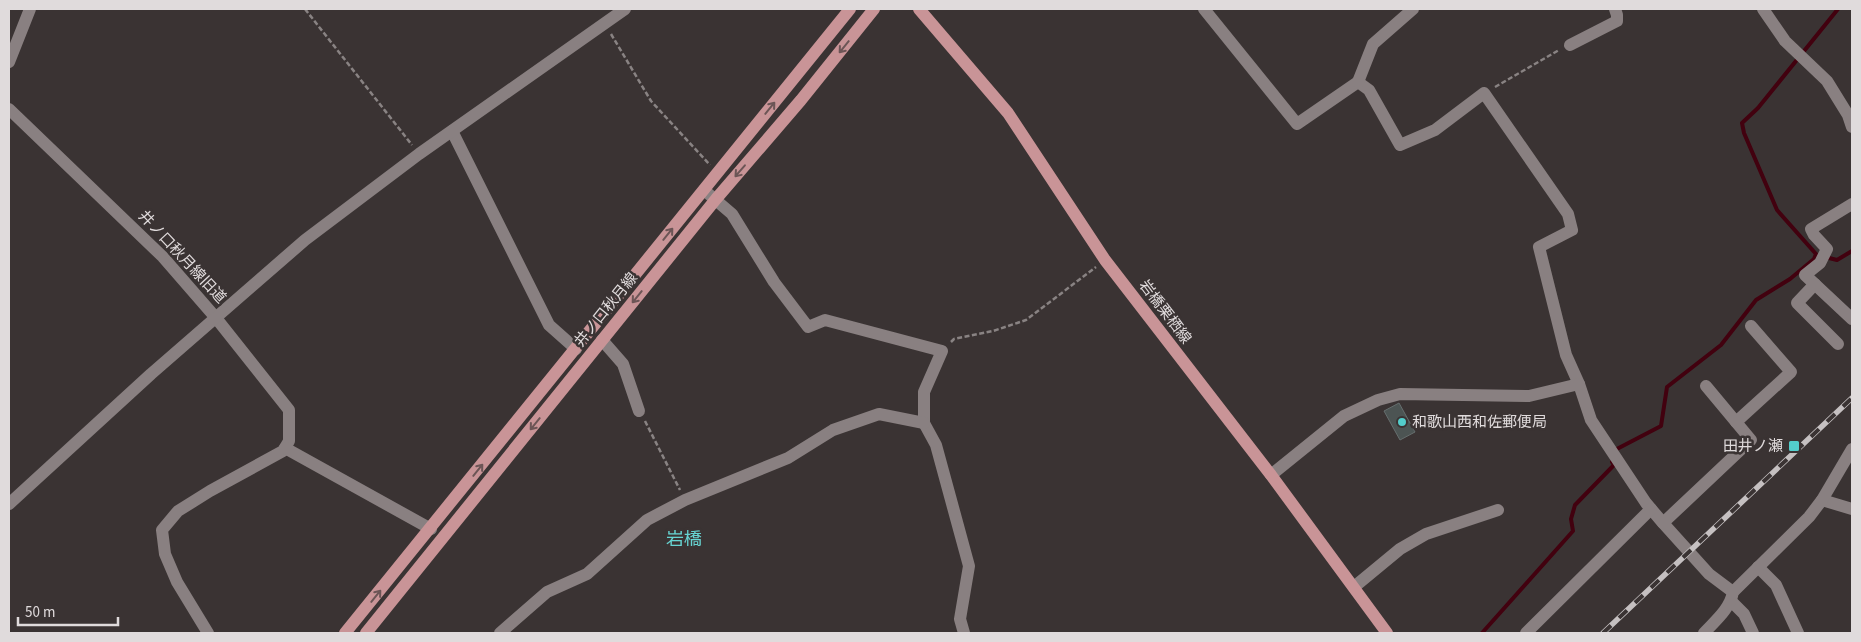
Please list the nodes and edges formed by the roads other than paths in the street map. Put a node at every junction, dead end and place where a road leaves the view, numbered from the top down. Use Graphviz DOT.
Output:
graph roads {
  1 [pos="30,9"];
  2 [pos="625,9"];
  3 [pos="850,9"];
  4 [pos="874,9"];
  5 [pos="919,9"];
  6 [pos="1204,9"];
  7 [pos="1413,9"];
  8 [pos="1615,9"];
  9 [pos="1763,9"];
  10 [pos="1570,45"];
  11 [pos="9,62"];
  12 [pos="1358,82"];
  13 [pos="9,109"];
  14 [pos="1852,127"];
  15 [pos="452,131"];
  16 [pos="704,190"];
  17 [pos="716,199"];
  18 [pos="1852,204"];
  19 [pos="1815,284"];
  20 [pos="216,318"];
  21 [pos="1852,319"];
  22 [pos="1751,326"];
  23 [pos="602,340"];
  24 [pos="1838,344"];
  25 [pos="576,349"];
  26 [pos="1578,384"];
  27 [pos="1706,386"];
  28 [pos="639,411"];
  29 [pos="1736,422"];
  30 [pos="924,423"];
  31 [pos="285,448"];
  32 [pos="1852,450"];
  33 [pos="1271,475"];
  34 [pos="1822,500"];
  35 [pos="9,504"];
  36 [pos="1651,509"];
  37 [pos="1852,509"];
  38 [pos="1498,510"];
  39 [pos="1663,524"];
  40 [pos="431,529"];
  41 [pos="1758,567"];
  42 [pos="1354,587"];
  43 [pos="1732,596"];
  44 [pos="208,633"];
  45 [pos="345,633"];
  46 [pos="366,633"];
  47 [pos="500,633"];
  48 [pos="964,633"];
  49 [pos="1387,633"];
  50 [pos="1526,633"];
  51 [pos="1704,633"];
  52 [pos="1753,633"];
  53 [pos="1798,633"];
  1 -- 11 [label="street"];
  2 -- 15 [label="street"];
  16 -- 3 [label="main road, 井ノ口秋月線, one-way"];
  4 -- 17 [label="main road, 井ノ口秋月線, one-way"];
  5 -- 33 [label="main road, 岩橋栗栖線"];
  6 -- 12 [label="street"];
  7 -- 12 [label="street"];
  8 -- 10 [label="street"];
  9 -- 14 [label="street"];
  12 -- 26 [label="street"];
  13 -- 20 [label="street, 井ノ口秋月線旧道"];
  15 -- 20 [label="street"];
  15 -- 25 [label="street"];
  16 -- 17 [label="street"];
  25 -- 16 [label="main road, 井ノ口秋月線, one-way"];
  17 -- 23 [label="main road, 井ノ口秋月線, one-way"];
  17 -- 30 [label="street"];
  18 -- 19 [label="street"];
  19 -- 21 [label="street"];
  19 -- 24 [label="street"];
  20 -- 31 [label="street"];
  20 -- 35 [label="street, 井ノ口秋月線旧道"];
  22 -- 29 [label="street"];
  23 -- 28 [label="street"];
  23 -- 46 [label="main road, 井ノ口秋月線, one-way"];
  40 -- 25 [label="main road, 井ノ口秋月線, one-way"];
  26 -- 33 [label="street"];
  26 -- 36 [label="street"];
  27 -- 29 [label="street"];
  29 -- 39 [label="street"];
  30 -- 47 [label="street"];
  30 -- 48 [label="street"];
  31 -- 40 [label="street"];
  31 -- 44 [label="street"];
  32 -- 34 [label="street"];
  33 -- 42 [label="main road, 岩橋栗栖線"];
  34 -- 37 [label="street"];
  34 -- 41 [label="street"];
  36 -- 39 [label="street"];
  36 -- 50 [label="street"];
  38 -- 42 [label="street"];
  39 -- 43 [label="street"];
  45 -- 40 [label="main road, 井ノ口秋月線, one-way"];
  41 -- 43 [label="street"];
  41 -- 53 [label="street"];
  42 -- 49 [label="main road, 岩橋栗栖線"];
  43 -- 51 [label="street"];
  43 -- 52 [label="street"];
}
